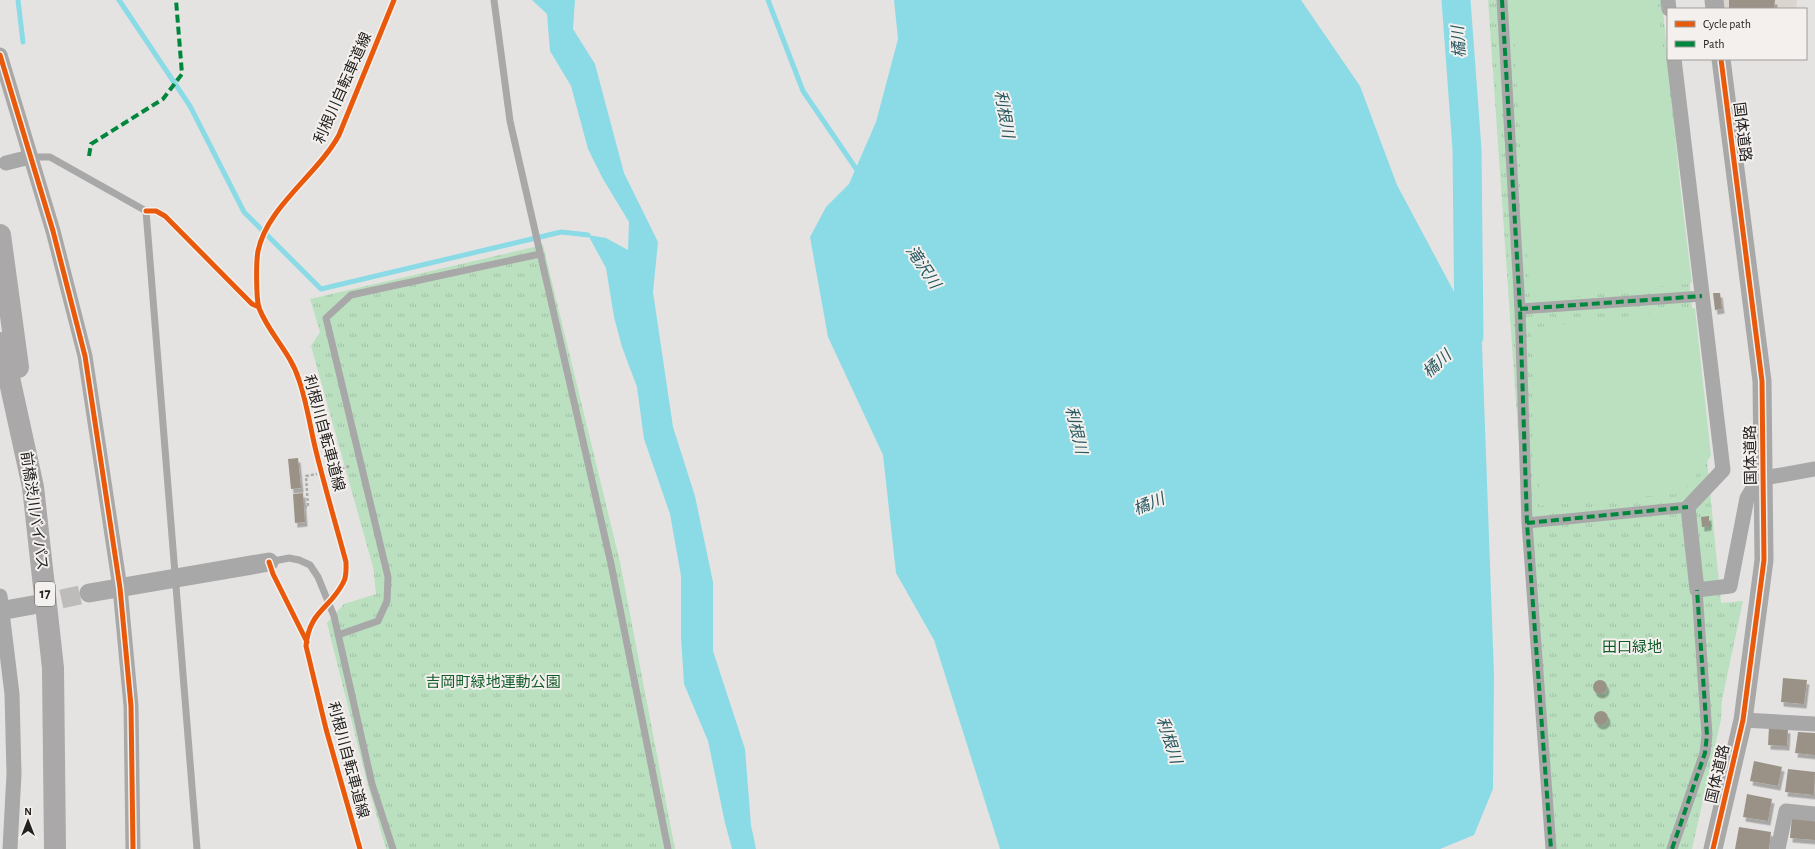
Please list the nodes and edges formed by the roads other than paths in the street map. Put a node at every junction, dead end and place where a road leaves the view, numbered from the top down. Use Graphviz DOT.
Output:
graph roads {
  1 [pos="494,0"];
  2 [pos="1502,0"];
  3 [pos="0,55"];
  4 [pos="1674,60"];
  5 [pos="1721,60"];
  6 [pos="30,158"];
  7 [pos="6,162"];
  8 [pos="0,235"];
  9 [pos="540,254"];
  10 [pos="1702,296"];
  11 [pos="1520,309"];
  12 [pos="0,343"];
  13 [pos="1815,469"];
  14 [pos="1764,478"];
  15 [pos="33,487"];
  16 [pos="1688,507"];
  17 [pos="1527,523"];
  18 [pos="269,562"];
  19 [pos="174,577"];
  20 [pos="120,588"];
  21 [pos="1697,590"];
  22 [pos="90,593"];
  23 [pos="33,605"];
  24 [pos="1,606"];
  25 [pos="338,636"];
  26 [pos="1743,720"];
  27 [pos="1815,724"];
  28 [pos="1815,814"];
  29 [pos="58,845"];
  30 [pos="10,849"];
  31 [pos="133,849"];
  32 [pos="197,849"];
  33 [pos="392,849"];
  34 [pos="668,849"];
  35 [pos="1551,849"];
  36 [pos="1672,849"];
  37 [pos="1713,849"];
  38 [pos="1778,849"];
  1 -- 9 [label="lane"];
  2 -- 11 [label="street"];
  3 -- 6 [label="street"];
  4 -- 10 [label="street"];
  5 -- 14 [label="street, 国体道路"];
  6 -- 7 [label="street"];
  6 -- 19 [label="lane"];
  6 -- 20 [label="street"];
  8 -- 15 [label="highway"];
  9 -- 25 [label="lane"];
  9 -- 34 [label="lane"];
  10 -- 11 [label="street"];
  10 -- 16 [label="street"];
  11 -- 17 [label="street"];
  12 -- 15 [label="highway, 前橋渋川バイパス / 17"];
  13 -- 14 [label="street"];
  14 -- 21 [label="street"];
  14 -- 26 [label="street, 国体道路"];
  15 -- 29 [label="highway, 前橋渋川バイパス / 17"];
  16 -- 17 [label="street"];
  16 -- 21 [label="street"];
  17 -- 35 [label="street"];
  18 -- 19 [label="street"];
  18 -- 25 [label="lane"];
  19 -- 20 [label="street"];
  19 -- 32 [label="lane"];
  20 -- 22 [label="street"];
  20 -- 31 [label="street"];
  21 -- 36 [label="street"];
  23 -- 24 [label="street"];
  24 -- 30 [label="street"];
  25 -- 33 [label="lane"];
  26 -- 27 [label="street"];
  26 -- 37 [label="street, 国体道路"];
  28 -- 38 [label="street"];
}
